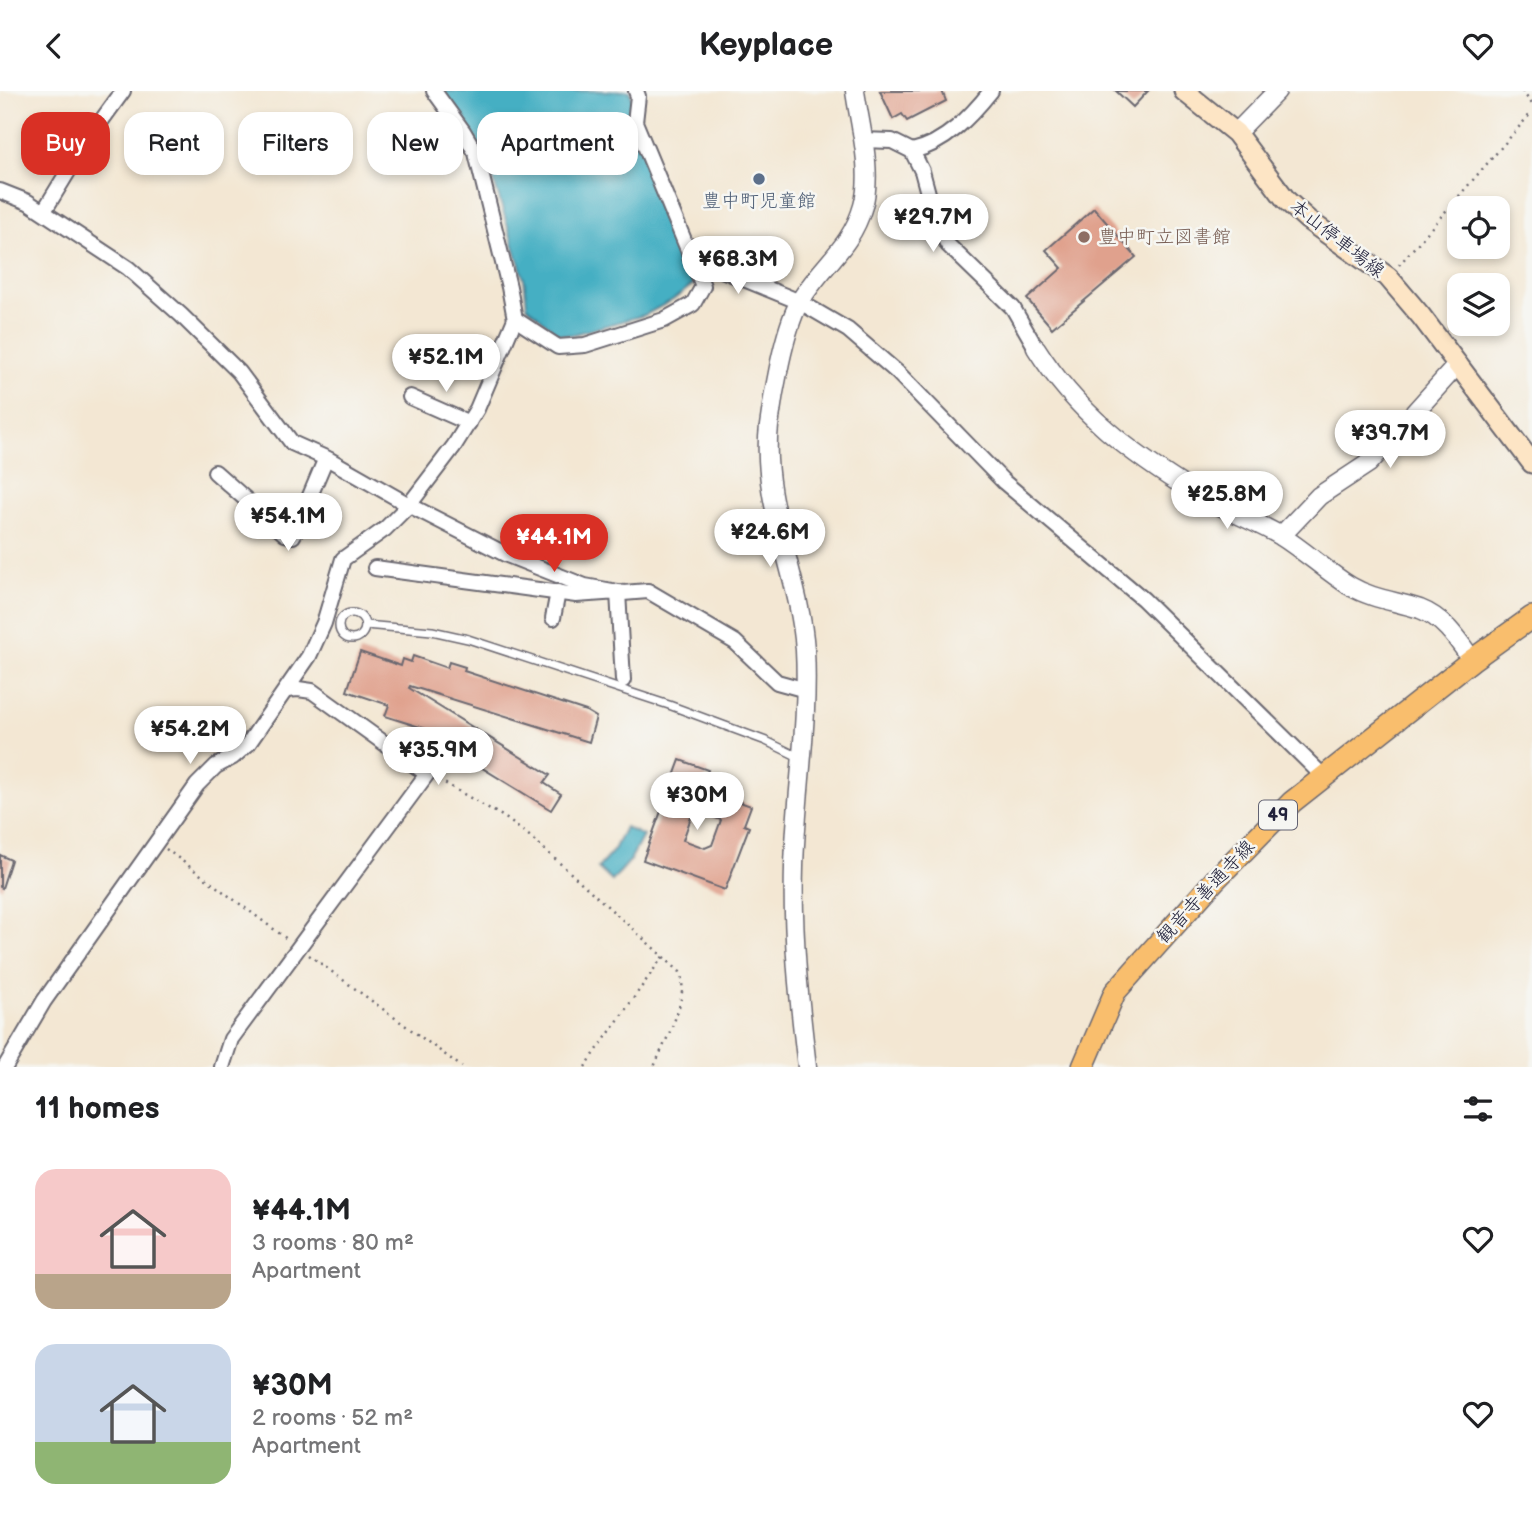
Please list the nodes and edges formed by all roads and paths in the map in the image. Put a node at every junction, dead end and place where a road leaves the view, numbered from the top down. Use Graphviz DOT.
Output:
graph roads {
  1 [pos="123,91"];
  2 [pos="434,91"];
  3 [pos="636,91"];
  4 [pos="855,91"];
  5 [pos="991,91"];
  6 [pos="1184,91"];
  7 [pos="1278,91"];
  8 [pos="1522,91"];
  9 [pos="1532,104"];
  10 [pos="1532,112"];
  11 [pos="1531,118"];
  12 [pos="1236,133"];
  13 [pos="862,139"];
  14 [pos="912,151"];
  15 [pos="0,191"];
  16 [pos="44,211"];
  17 [pos="690,257"];
  18 [pos="1388,277"];
  19 [pos="800,302"];
  20 [pos="514,319"];
  21 [pos="1036,348"];
  22 [pos="1458,364"];
  23 [pos="410,397"];
  24 [pos="469,423"];
  25 [pos="326,458"];
  26 [pos="1532,463"];
  27 [pos="215,472"];
  28 [pos="409,505"];
  29 [pos="1281,536"];
  30 [pos="375,568"];
  31 [pos="558,592"];
  32 [pos="618,592"];
  33 [pos="1532,617"];
  34 [pos="553,618"];
  35 [pos="365,625"];
  36 [pos="1472,660"];
  37 [pos="623,680"];
  38 [pos="287,690"];
  39 [pos="806,691"];
  40 [pos="802,758"];
  41 [pos="427,773"];
  42 [pos="1323,776"];
  43 [pos="664,955"];
  44 [pos="5,1067"];
  45 [pos="222,1067"];
  46 [pos="585,1067"];
  47 [pos="654,1067"];
  48 [pos="807,1067"];
  49 [pos="1083,1067"];
  1 -- 16 [label="street"];
  2 -- 20 [label="street"];
  3 -- 17 [label="street"];
  4 -- 13 [label="street"];
  5 -- 14 [label="street"];
  6 -- 12 [label="main road, 本山停車場線"];
  7 -- 12 [label="street"];
  8 -- 9 [label="path"];
  10 -- 11 [label="path"];
  11 -- 18 [label="path"];
  12 -- 18 [label="main road, 本山停車場線"];
  13 -- 14 [label="street"];
  13 -- 19 [label="street"];
  14 -- 21 [label="street"];
  15 -- 16 [label="street"];
  16 -- 25 [label="street"];
  17 -- 19 [label="street"];
  17 -- 20 [label="street"];
  18 -- 22 [label="main road, 本山停車場線"];
  19 -- 39 [label="street"];
  19 -- 42 [label="street"];
  20 -- 24 [label="street"];
  21 -- 29 [label="street"];
  22 -- 26 [label="main road, 本山停車場線"];
  22 -- 29 [label="street"];
  23 -- 24 [label="street"];
  24 -- 28 [label="street"];
  25 -- 27 [label="street"];
  25 -- 28 [label="street"];
  28 -- 32 [label="street"];
  28 -- 38 [label="street"];
  29 -- 36 [label="street"];
  30 -- 31 [label="street"];
  31 -- 32 [label="street"];
  31 -- 34 [label="street"];
  32 -- 37 [label="street"];
  32 -- 39 [label="street"];
  33 -- 36 [label="main road, 観音寺善通寺線 / 49"];
  35 -- 40 [label="lane"];
  36 -- 42 [label="main road, 観音寺善通寺線 / 49"];
  38 -- 41 [label="street"];
  38 -- 44 [label="street"];
  39 -- 40 [label="street"];
  40 -- 48 [label="street"];
  41 -- 43 [label="path"];
  41 -- 45 [label="street"];
  42 -- 49 [label="main road, 観音寺善通寺線 / 49"];
  43 -- 46 [label="path"];
  43 -- 47 [label="path"];
}
